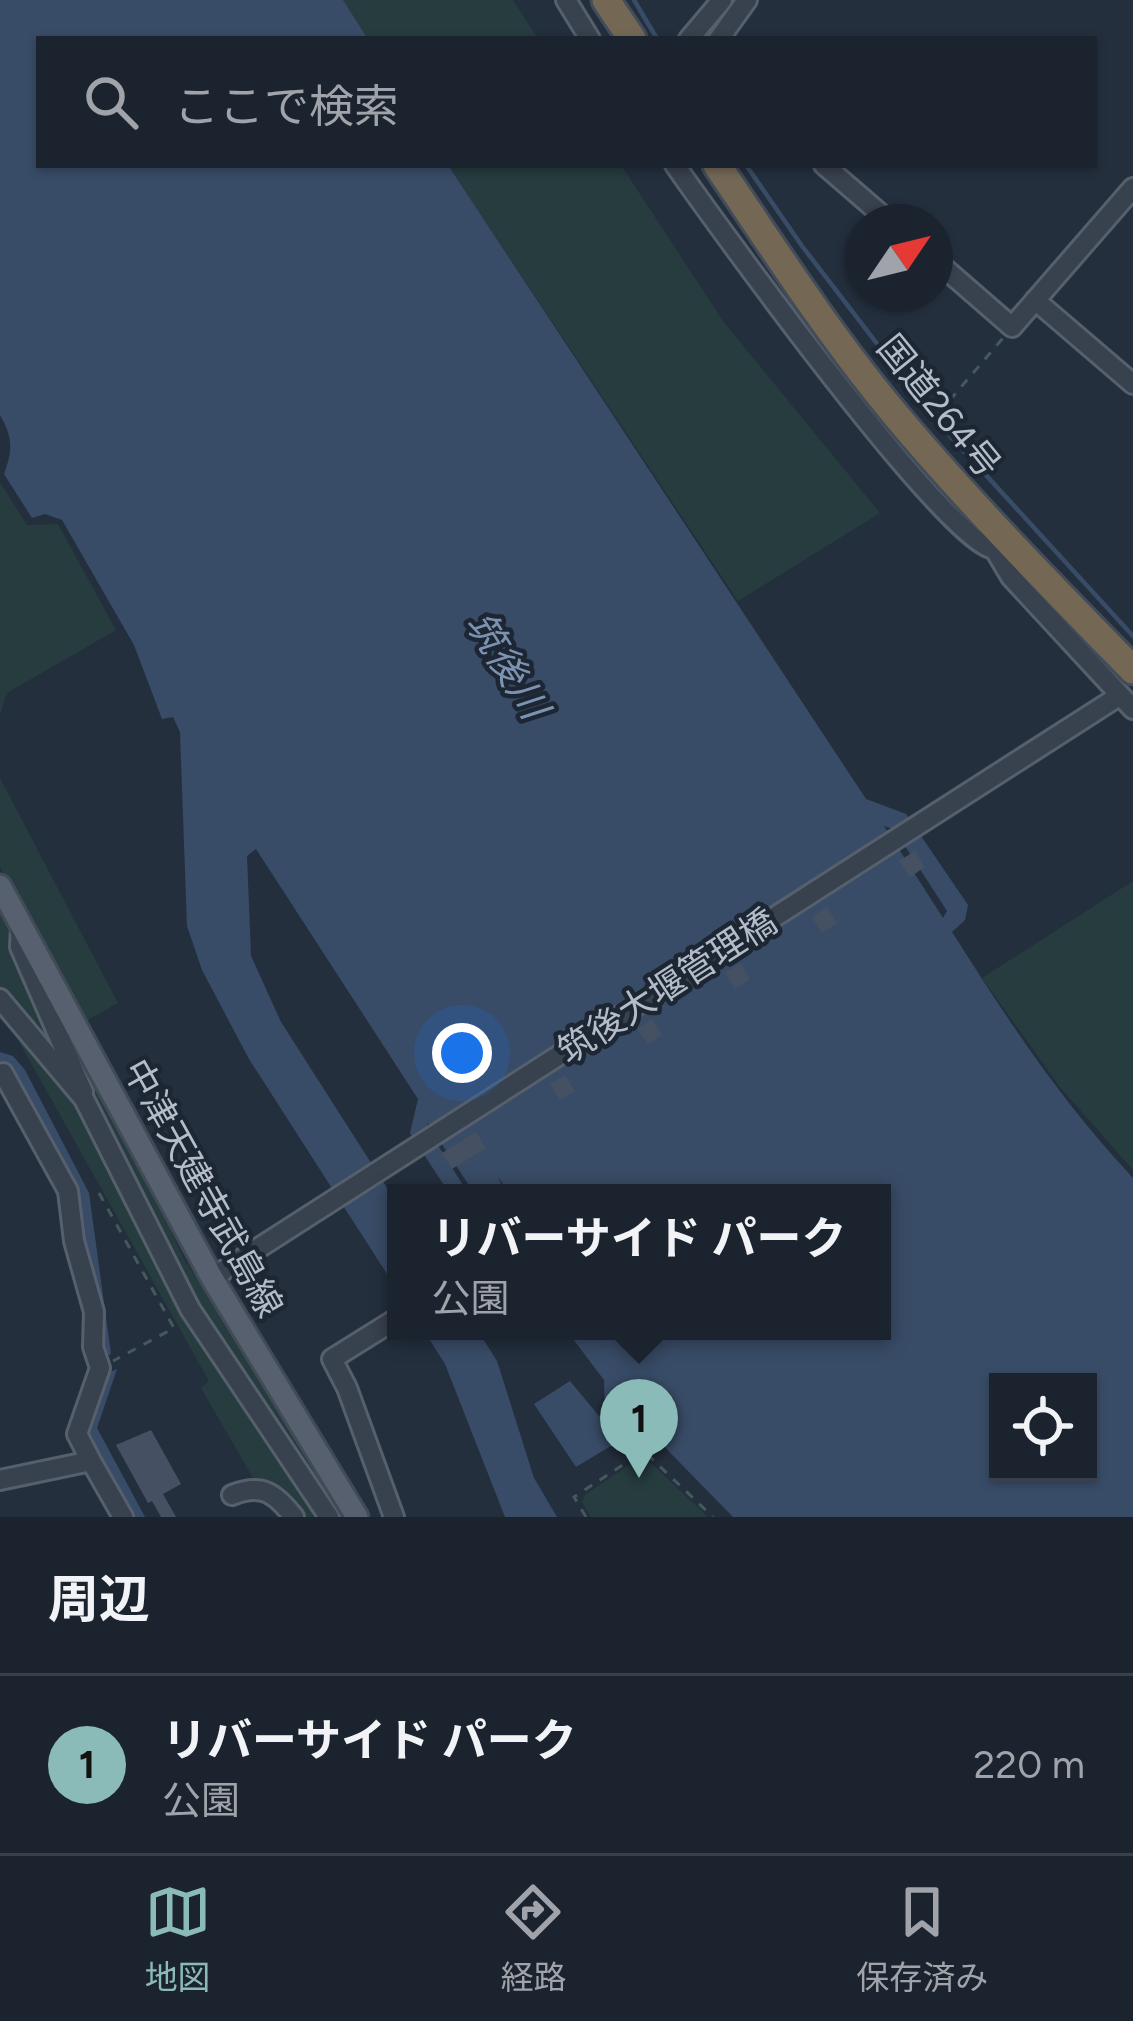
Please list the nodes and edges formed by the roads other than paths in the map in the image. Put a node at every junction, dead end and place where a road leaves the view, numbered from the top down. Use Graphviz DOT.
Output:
graph roads {
  1 [pos="566,0"];
  2 [pos="606,0"];
  3 [pos="722,0"];
  4 [pos="747,0"];
  5 [pos="588,36"];
  6 [pos="630,36"];
  7 [pos="692,36"];
  8 [pos="721,36"];
  9 [pos="677,168"];
  10 [pos="719,168"];
  11 [pos="827,168"];
  12 [pos="1133,188"];
  13 [pos="869,204"];
  14 [pos="953,276"];
  15 [pos="1036,301"];
  16 [pos="1133,384"];
  17 [pos="983,518"];
  18 [pos="994,549"];
  19 [pos="1133,670"];
  20 [pos="1121,702"];
  21 [pos="0,886"];
  22 [pos="21,925"];
  23 [pos="0,999"];
  24 [pos="0,1074"];
  25 [pos="84,1099"];
  26 [pos="218,1274"];
  27 [pos="387,1325"];
  28 [pos="91,1461"];
  29 [pos="0,1480"];
  30 [pos="232,1495"];
  31 [pos="356,1514"];
  32 [pos="328,1516"];
  33 [pos="122,1517"];
  34 [pos="294,1517"];
  35 [pos="394,1517"];
  1 -- 5 [label="street"];
  2 -- 6 [label="highway"];
  3 -- 7 [label="street"];
  4 -- 8 [label="street"];
  9 -- 18 [label="street"];
  10 -- 17 [label="highway, 国道264号"];
  11 -- 13 [label="street"];
  12 -- 15 [label="street"];
  14 -- 15 [label="street"];
  15 -- 16 [label="street"];
  17 -- 18 [label="street"];
  17 -- 19 [label="highway, 国道264号"];
  18 -- 20 [label="street"];
  20 -- 26 [label="street, 筑後大堰管理橋"];
  21 -- 22 [label="main road, 中津天建寺武島線"];
  22 -- 25 [label="street"];
  22 -- 26 [label="main road, 中津天建寺武島線"];
  23 -- 25 [label="street"];
  24 -- 28 [label="street"];
  25 -- 32 [label="street"];
  26 -- 31 [label="main road, 中津天建寺武島線"];
  27 -- 35 [label="street"];
  28 -- 29 [label="street"];
  28 -- 33 [label="street"];
  30 -- 34 [label="street"];
  31 -- 32 [label="street"];
}
